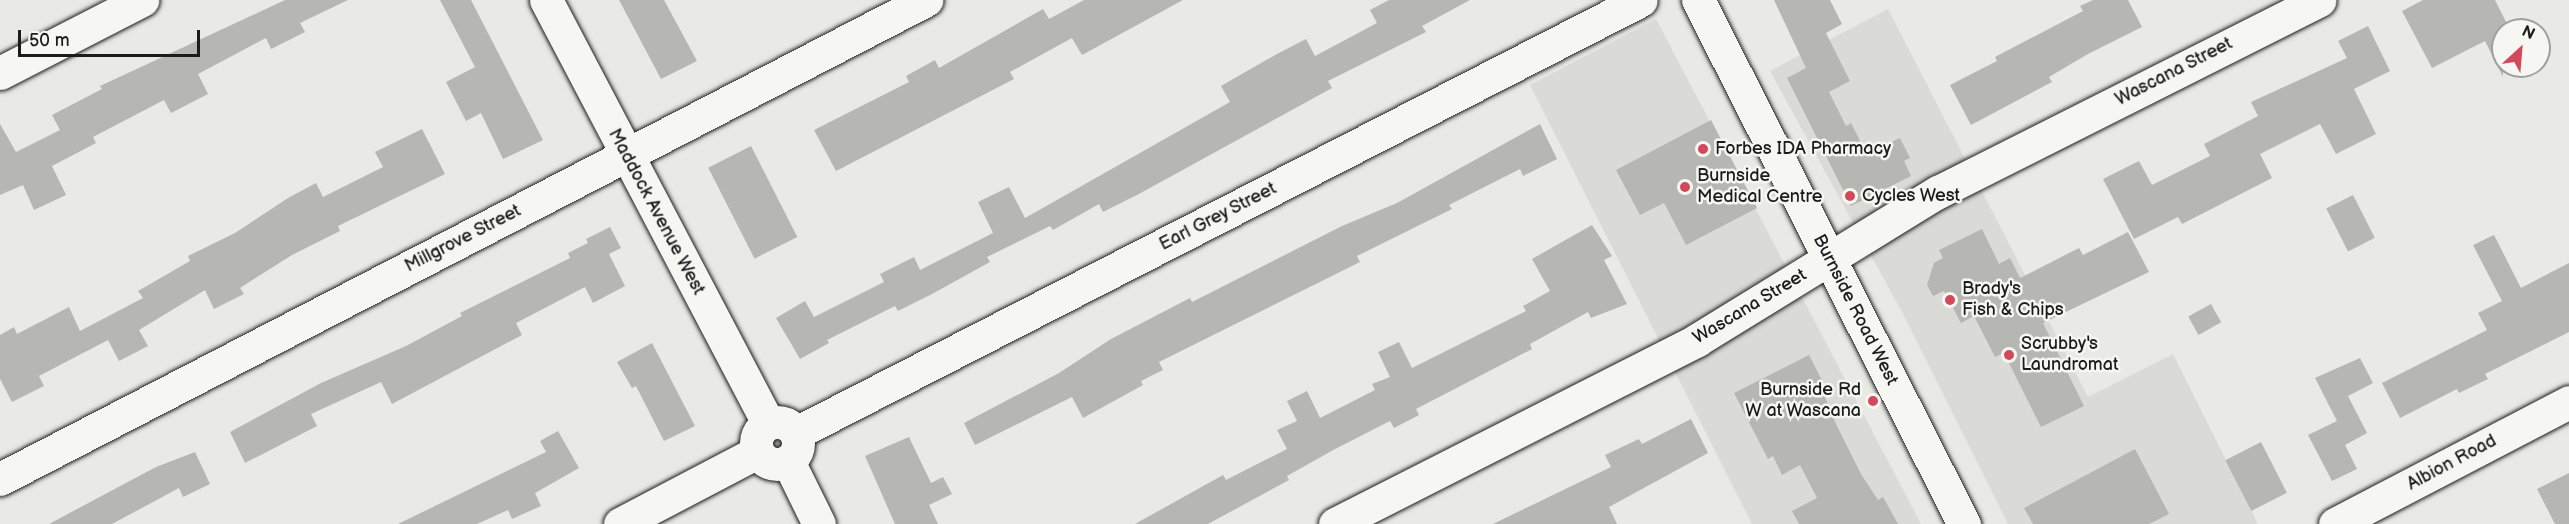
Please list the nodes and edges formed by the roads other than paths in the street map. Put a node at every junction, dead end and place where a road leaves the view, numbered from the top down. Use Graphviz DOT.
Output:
graph roads {
  1 [pos="142,0"];
  2 [pos="546,0"];
  3 [pos="926,0"];
  4 [pos="1641,0"];
  5 [pos="1698,0"];
  6 [pos="2319,0"];
  7 [pos="0,73"];
  8 [pos="626,155"];
  9 [pos="1830,259"];
  10 [pos="2569,402"];
  11 [pos="777,442"];
  12 [pos="0,478"];
  13 [pos="620,524"];
  14 [pos="819,524"];
  15 [pos="1335,524"];
  16 [pos="1964,524"];
  17 [pos="2335,524"];
  1 -- 7 [label="street"];
  2 -- 8 [label="street, Maddock Avenue West"];
  3 -- 8 [label="street, Millgrove Street"];
  4 -- 11 [label="street, Earl Grey Street"];
  5 -- 9 [label="street, Burnside Road West"];
  6 -- 9 [label="street, Wascana Street"];
  8 -- 11 [label="street, Maddock Avenue West"];
  8 -- 12 [label="street, Millgrove Street"];
  9 -- 15 [label="street, Wascana Street"];
  9 -- 16 [label="street, Burnside Road West"];
  10 -- 17 [label="street, Albion Road"];
  11 -- 13 [label="street, Earl Grey Street"];
  11 -- 14 [label="street, Maddock Avenue West"];
}
